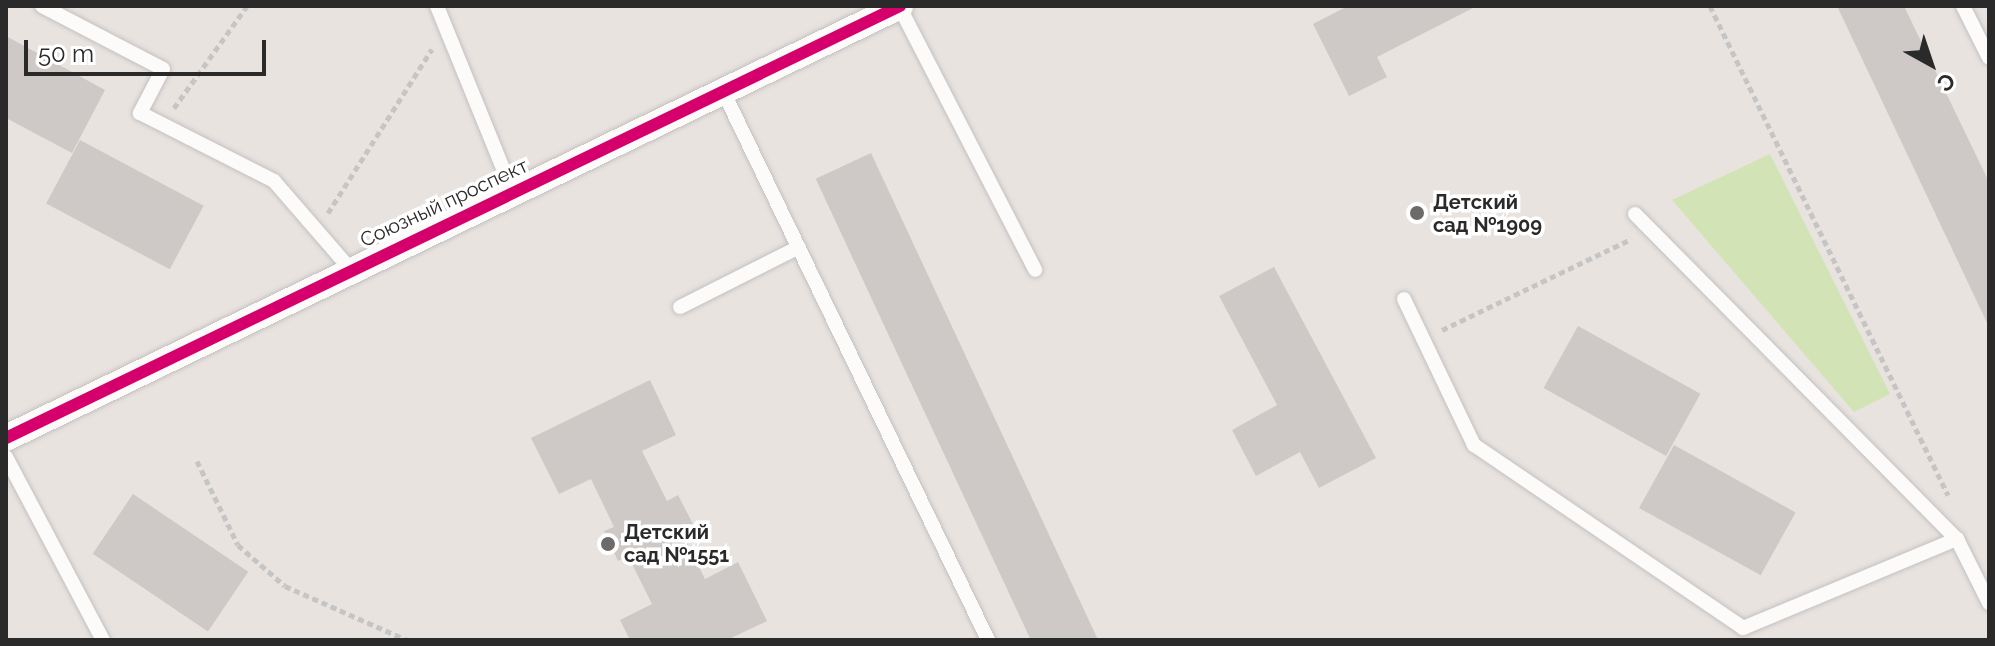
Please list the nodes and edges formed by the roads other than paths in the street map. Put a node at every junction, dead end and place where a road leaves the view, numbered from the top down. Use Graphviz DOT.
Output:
graph roads {
  1 [pos="42,6"];
  2 [pos="437,6"];
  3 [pos="899,6"];
  4 [pos="1963,6"];
  5 [pos="1989,58"];
  6 [pos="723,91"];
  7 [pos="513,193"];
  8 [pos="1635,214"];
  9 [pos="799,247"];
  10 [pos="351,270"];
  11 [pos="1035,270"];
  12 [pos="1404,299"];
  13 [pos="680,307"];
  14 [pos="6,438"];
  15 [pos="6,457"];
  16 [pos="1957,539"];
  17 [pos="1989,603"];
  18 [pos="103,640"];
  19 [pos="988,640"];
  1 -- 10 [label="lane"];
  2 -- 7 [label="lane"];
  3 -- 6 [label="street, Союзный проспект"];
  3 -- 11 [label="lane"];
  4 -- 5 [label="lane"];
  6 -- 7 [label="street, Союзный проспект"];
  6 -- 9 [label="lane"];
  7 -- 10 [label="street, Союзный проспект"];
  8 -- 16 [label="lane"];
  9 -- 13 [label="lane"];
  9 -- 19 [label="lane"];
  10 -- 14 [label="street, Союзный проспект"];
  12 -- 16 [label="lane"];
  15 -- 18 [label="lane"];
  16 -- 17 [label="lane"];
}
